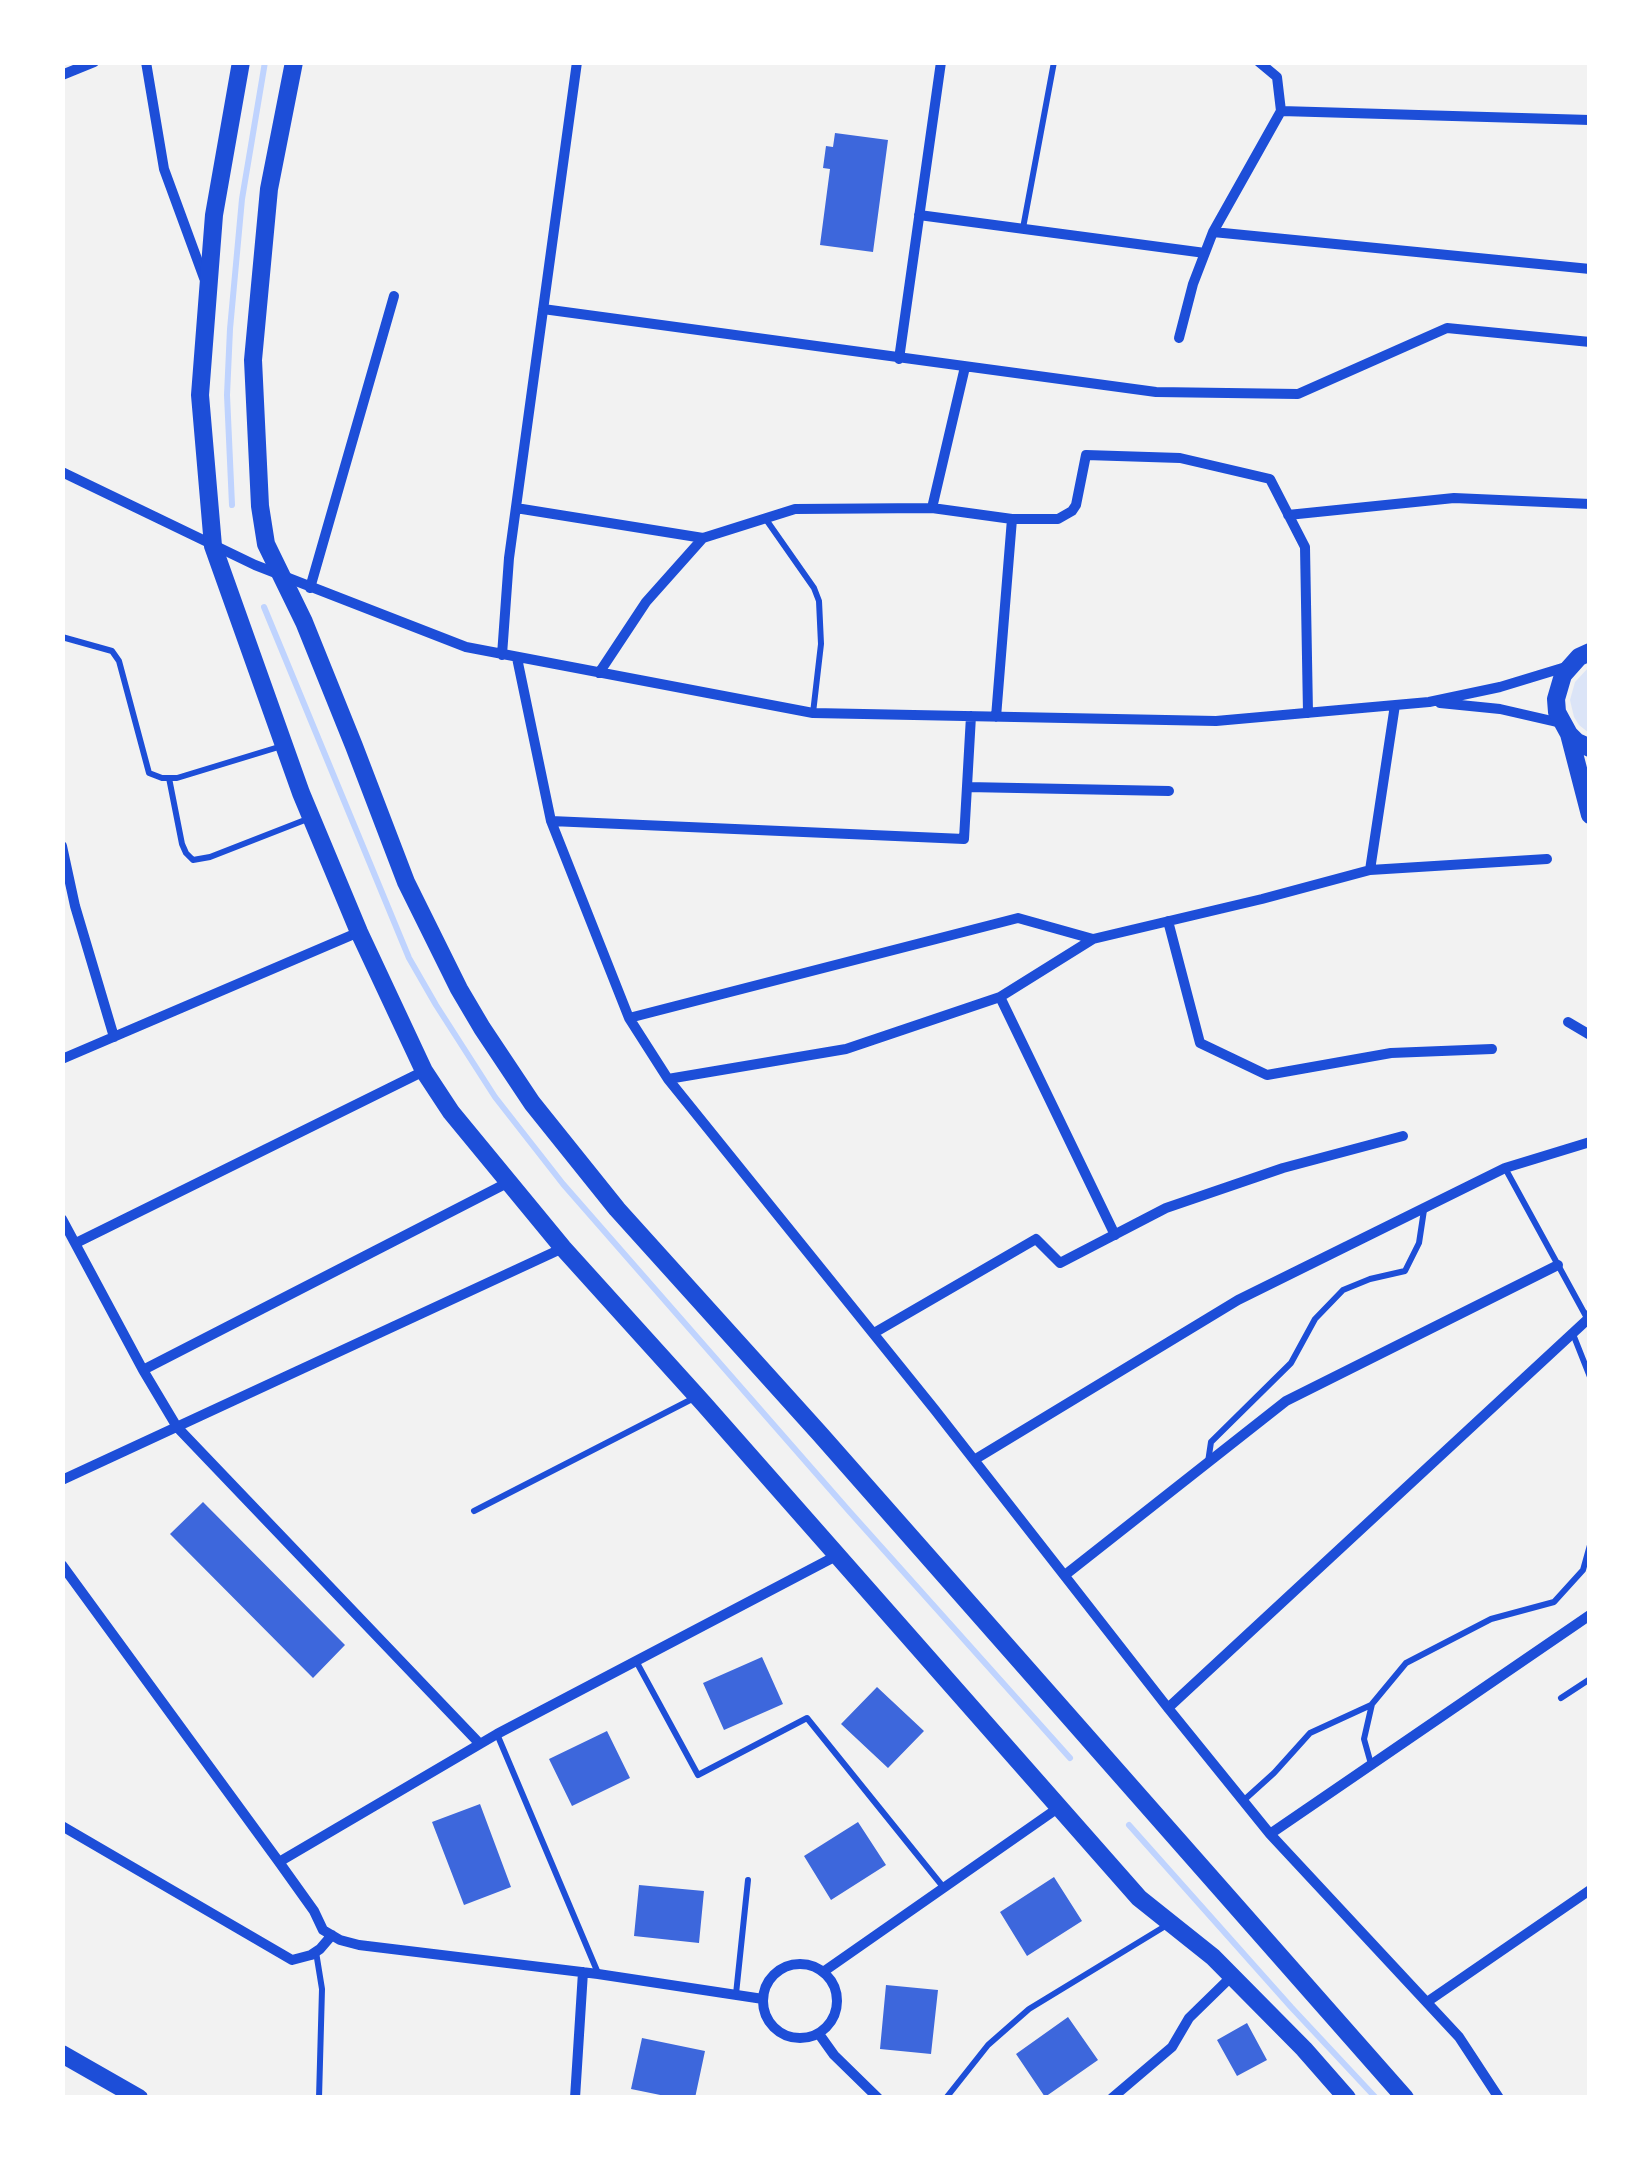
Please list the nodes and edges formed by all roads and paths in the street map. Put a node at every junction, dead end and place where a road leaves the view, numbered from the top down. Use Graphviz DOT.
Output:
graph roads {
  1 [pos="94,62"];
  2 [pos="146,62"];
  3 [pos="241,62"];
  4 [pos="294,62"];
  5 [pos="577,62"];
  6 [pos="941,62"];
  7 [pos="1054,62"];
  8 [pos="1259,62"];
  9 [pos="62,75"];
  10 [pos="1281,111"];
  11 [pos="1590,120"];
  12 [pos="919,215"];
  13 [pos="1023,229"];
  14 [pos="1213,232"];
  15 [pos="1205,253"];
  16 [pos="1590,269"];
  17 [pos="208,288"];
  18 [pos="394,296"];
  19 [pos="543,309"];
  20 [pos="1179,338"];
  21 [pos="1590,342"];
  22 [pos="899,359"];
  23 [pos="964,368"];
  24 [pos="62,472"];
  25 [pos="1590,504"];
  26 [pos="516,508"];
  27 [pos="932,508"];
  28 [pos="1288,514"];
  29 [pos="765,518"];
  30 [pos="1012,519"];
  31 [pos="703,538"];
  32 [pos="213,546"];
  33 [pos="282,577"];
  34 [pos="310,588"];
  35 [pos="62,637"];
  36 [pos="1590,640"];
  37 [pos="502,655"];
  38 [pos="518,658"];
  39 [pos="1580,658"];
  40 [pos="599,673"];
  41 [pos="1429,702"];
  42 [pos="1395,705"];
  43 [pos="814,713"];
  44 [pos="1308,713"];
  45 [pos="971,716"];
  46 [pos="996,716"];
  47 [pos="1565,728"];
  48 [pos="284,746"];
  49 [pos="1590,748"];
  50 [pos="168,778"];
  51 [pos="967,787"];
  52 [pos="1169,791"];
  53 [pos="1590,815"];
  54 [pos="312,818"];
  55 [pos="551,821"];
  56 [pos="62,846"];
  57 [pos="1547,858"];
  58 [pos="1370,870"];
  59 [pos="1168,921"];
  60 [pos="359,932"];
  61 [pos="1092,939"];
  62 [pos="1000,996"];
  63 [pos="629,1018"];
  64 [pos="1568,1022"];
  65 [pos="1590,1035"];
  66 [pos="114,1037"];
  67 [pos="1492,1049"];
  68 [pos="62,1060"];
  69 [pos="424,1072"];
  70 [pos="668,1079"];
  71 [pos="1402,1136"];
  72 [pos="1590,1142"];
  73 [pos="1505,1168"];
  74 [pos="507,1183"];
  75 [pos="1424,1208"];
  76 [pos="62,1219"];
  77 [pos="1115,1234"];
  78 [pos="76,1243"];
  79 [pos="562,1248"];
  80 [pos="1558,1266"];
  81 [pos="1589,1316"];
  82 [pos="874,1333"];
  83 [pos="1573,1333"];
  84 [pos="143,1370"];
  85 [pos="1590,1378"];
  86 [pos="697,1397"];
  87 [pos="177,1428"];
  88 [pos="974,1460"];
  89 [pos="1208,1462"];
  90 [pos="62,1480"];
  91 [pos="474,1511"];
  92 [pos="1590,1544"];
  93 [pos="836,1556"];
  94 [pos="65,1572"];
  95 [pos="1065,1576"];
  96 [pos="1590,1614"];
  97 [pos="636,1661"];
  98 [pos="1590,1680"];
  99 [pos="1561,1698"];
  100 [pos="1372,1704"];
  101 [pos="1168,1708"];
  102 [pos="497,1734"];
  103 [pos="480,1744"];
  104 [pos="1371,1764"];
  105 [pos="1244,1801"];
  106 [pos="1058,1808"];
  107 [pos="62,1826"];
  108 [pos="1270,1834"];
  109 [pos="279,1862"];
  110 [pos="748,1880"];
  111 [pos="944,1888"];
  112 [pos="1590,1890"];
  113 [pos="1170,1923"];
  114 [pos="332,1935"];
  115 [pos="316,1952"];
  116 [pos="584,1972"];
  117 [pos="824,1972"];
  118 [pos="598,1974"];
  119 [pos="1232,1976"];
  120 [pos="736,1995"];
  121 [pos="763,1999"];
  122 [pos="1427,2002"];
  123 [pos="819,2034"];
  124 [pos="62,2054"];
  125 [pos="138,2098"];
  126 [pos="319,2098"];
  127 [pos="575,2098"];
  128 [pos="878,2098"];
  129 [pos="946,2098"];
  130 [pos="1112,2098"];
  131 [pos="1347,2098"];
  132 [pos="1404,2098"];
  133 [pos="1500,2098"];
  1 -- 9 [label="street"];
  2 -- 17 [label="street"];
  3 -- 17 [label="main road"];
  4 -- 33 [label="main road"];
  5 -- 19 [label="street"];
  6 -- 12 [label="street"];
  7 -- 13 [label="lane"];
  8 -- 10 [label="street"];
  10 -- 11 [label="street"];
  10 -- 14 [label="street"];
  12 -- 13 [label="street"];
  12 -- 22 [label="street"];
  13 -- 15 [label="street"];
  14 -- 15 [label="street"];
  14 -- 16 [label="street"];
  15 -- 20 [label="street"];
  17 -- 32 [label="main road"];
  18 -- 34 [label="street"];
  19 -- 22 [label="street"];
  19 -- 26 [label="street"];
  21 -- 23 [label="street"];
  22 -- 23 [label="street"];
  23 -- 27 [label="street"];
  24 -- 32 [label="street"];
  25 -- 28 [label="street"];
  26 -- 31 [label="street"];
  26 -- 37 [label="street"];
  27 -- 29 [label="street"];
  27 -- 30 [label="street"];
  28 -- 30 [label="street"];
  28 -- 44 [label="street"];
  29 -- 31 [label="street"];
  29 -- 43 [label="lane"];
  30 -- 46 [label="street"];
  31 -- 40 [label="street"];
  32 -- 33 [label="street"];
  32 -- 48 [label="main road"];
  33 -- 34 [label="street"];
  33 -- 132 [label="main road"];
  34 -- 37 [label="street"];
  35 -- 50 [label="lane"];
  36 -- 39 [label="main road"];
  37 -- 38 [label="street"];
  38 -- 40 [label="street"];
  38 -- 55 [label="street"];
  39 -- 41 [label="street"];
  39 -- 47 [label="main road"];
  40 -- 43 [label="street"];
  41 -- 42 [label="street"];
  41 -- 47 [label="street"];
  42 -- 44 [label="street"];
  42 -- 58 [label="street"];
  43 -- 45 [label="street"];
  44 -- 46 [label="street"];
  45 -- 46 [label="street"];
  45 -- 51 [label="street"];
  47 -- 49 [label="main road"];
  47 -- 53 [label="main road"];
  48 -- 50 [label="lane"];
  48 -- 54 [label="main road"];
  50 -- 54 [label="lane"];
  51 -- 52 [label="street"];
  51 -- 55 [label="street"];
  54 -- 60 [label="main road"];
  55 -- 63 [label="street"];
  56 -- 66 [label="street"];
  57 -- 58 [label="street"];
  58 -- 59 [label="street"];
  59 -- 61 [label="street"];
  59 -- 67 [label="street"];
  60 -- 66 [label="street"];
  60 -- 69 [label="main road"];
  61 -- 62 [label="street"];
  61 -- 63 [label="street"];
  62 -- 70 [label="street"];
  62 -- 77 [label="street"];
  63 -- 70 [label="street"];
  64 -- 65 [label="street"];
  66 -- 68 [label="street"];
  69 -- 74 [label="main road"];
  69 -- 78 [label="street"];
  70 -- 82 [label="street"];
  71 -- 77 [label="street"];
  72 -- 73 [label="street"];
  73 -- 75 [label="street"];
  73 -- 80 [label="lane"];
  74 -- 79 [label="main road"];
  74 -- 84 [label="street"];
  75 -- 88 [label="street"];
  75 -- 89 [label="lane"];
  76 -- 78 [label="street"];
  77 -- 82 [label="street"];
  78 -- 84 [label="street"];
  79 -- 86 [label="main road"];
  79 -- 87 [label="street"];
  80 -- 81 [label="lane"];
  80 -- 89 [label="street"];
  81 -- 83 [label="street"];
  82 -- 88 [label="street"];
  83 -- 85 [label="lane"];
  83 -- 101 [label="street"];
  84 -- 87 [label="street"];
  86 -- 91 [label="lane"];
  86 -- 93 [label="main road"];
  87 -- 90 [label="street"];
  87 -- 103 [label="street"];
  88 -- 95 [label="street"];
  89 -- 95 [label="street"];
  92 -- 100 [label="lane"];
  93 -- 97 [label="street"];
  93 -- 106 [label="main road"];
  94 -- 109 [label="street"];
  95 -- 101 [label="street"];
  96 -- 104 [label="street"];
  97 -- 102 [label="street"];
  97 -- 111 [label="lane"];
  98 -- 99 [label="lane"];
  100 -- 104 [label="lane"];
  100 -- 105 [label="lane"];
  101 -- 105 [label="street"];
  102 -- 103 [label="street"];
  102 -- 118 [label="lane"];
  103 -- 109 [label="street"];
  104 -- 108 [label="street"];
  105 -- 108 [label="street"];
  106 -- 111 [label="street"];
  106 -- 113 [label="main road"];
  107 -- 115 [label="street"];
  108 -- 122 [label="street"];
  109 -- 114 [label="street"];
  110 -- 120 [label="lane"];
  111 -- 117 [label="street"];
  112 -- 122 [label="street"];
  113 -- 119 [label="main road"];
  113 -- 129 [label="lane"];
  114 -- 115 [label="street"];
  114 -- 116 [label="street"];
  115 -- 126 [label="lane"];
  116 -- 118 [label="street"];
  116 -- 127 [label="street"];
  117 -- 121 [label="street"];
  117 -- 123 [label="street"];
  118 -- 120 [label="street"];
  119 -- 130 [label="street"];
  119 -- 131 [label="main road"];
  120 -- 121 [label="street"];
  121 -- 123 [label="street"];
  122 -- 133 [label="street"];
  123 -- 128 [label="street"];
  124 -- 125 [label="main road"];
}
